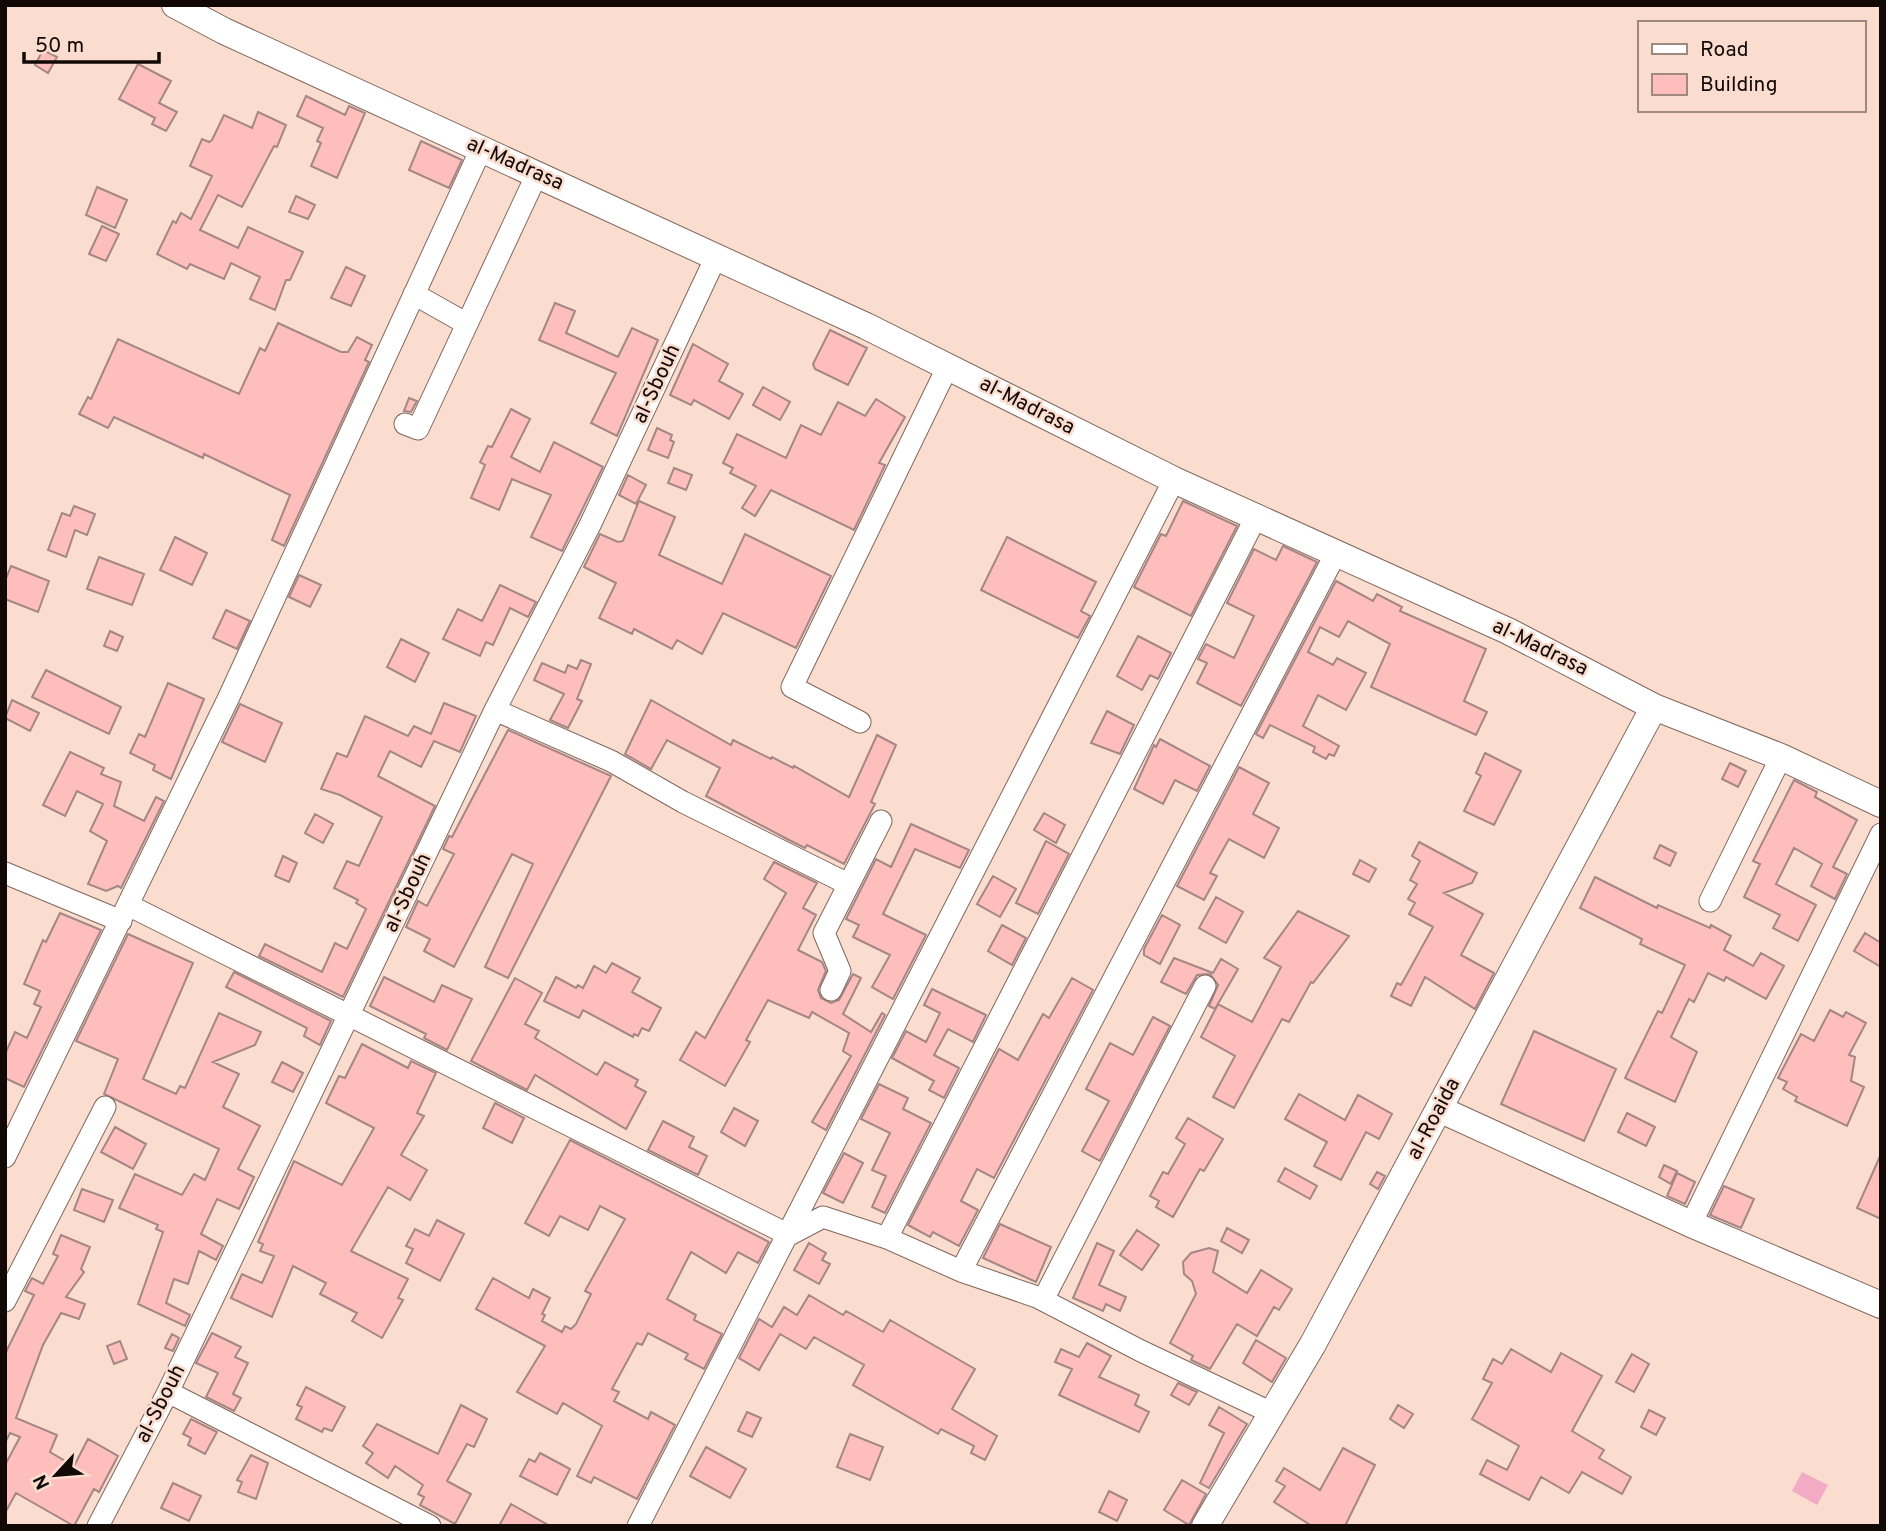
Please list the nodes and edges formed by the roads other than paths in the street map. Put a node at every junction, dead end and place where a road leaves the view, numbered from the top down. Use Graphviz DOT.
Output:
graph roads {
  1 [pos="175,5"];
  2 [pos="481,149"];
  3 [pos="537,174"];
  4 [pos="715,259"];
  5 [pos="414,294"];
  6 [pos="467,324"];
  7 [pos="948,366"];
  8 [pos="405,424"];
  9 [pos="1174,480"];
  10 [pos="1255,519"];
  11 [pos="1335,555"];
  12 [pos="1654,706"];
  13 [pos="495,710"];
  14 [pos="860,722"];
  15 [pos="1781,757"];
  16 [pos="1881,804"];
  17 [pos="881,821"];
  18 [pos="1881,834"];
  19 [pos="5,873"];
  20 [pos="848,884"];
  21 [pos="1710,901"];
  22 [pos="125,913"];
  23 [pos="1205,986"];
  24 [pos="831,990"];
  25 [pos="351,1015"];
  26 [pos="105,1107"];
  27 [pos="1439,1109"];
  28 [pos="5,1157"];
  29 [pos="1691,1224"];
  30 [pos="789,1235"];
  31 [pos="887,1238"];
  32 [pos="961,1271"];
  33 [pos="5,1300"];
  34 [pos="1043,1300"];
  35 [pos="1881,1305"];
  36 [pos="168,1392"];
  37 [pos="1272,1413"];
  38 [pos="98,1526"];
  39 [pos="430,1526"];
  40 [pos="638,1526"];
  41 [pos="1205,1526"];
  1 -- 2 [label="street, al-Madrasa"];
  2 -- 3 [label="street, al-Madrasa"];
  2 -- 5 [label="street"];
  3 -- 4 [label="street, al-Madrasa"];
  3 -- 6 [label="street"];
  4 -- 7 [label="street, al-Madrasa"];
  4 -- 13 [label="street, al-Sbouh"];
  5 -- 6 [label="street"];
  5 -- 22 [label="street"];
  6 -- 8 [label="street"];
  7 -- 9 [label="street, al-Madrasa"];
  7 -- 14 [label="street"];
  9 -- 10 [label="street, al-Madrasa"];
  9 -- 30 [label="street"];
  10 -- 11 [label="street, al-Madrasa"];
  10 -- 31 [label="street"];
  11 -- 12 [label="street, al-Madrasa"];
  11 -- 32 [label="street"];
  12 -- 15 [label="street, al-Madrasa"];
  12 -- 27 [label="street, al-Roaida"];
  13 -- 20 [label="street"];
  13 -- 25 [label="street, al-Sbouh"];
  15 -- 16 [label="street, al-Madrasa"];
  15 -- 21 [label="street"];
  17 -- 20 [label="street"];
  18 -- 29 [label="street"];
  19 -- 22 [label="street"];
  20 -- 24 [label="street"];
  22 -- 25 [label="street"];
  22 -- 28 [label="street"];
  23 -- 34 [label="street"];
  25 -- 30 [label="street"];
  25 -- 36 [label="street, al-Sbouh"];
  26 -- 33 [label="street"];
  27 -- 29 [label="street"];
  27 -- 37 [label="street, al-Roaida"];
  29 -- 35 [label="street"];
  30 -- 31 [label="street"];
  30 -- 40 [label="street"];
  31 -- 32 [label="street"];
  32 -- 34 [label="street"];
  34 -- 37 [label="street"];
  36 -- 38 [label="street, al-Sbouh"];
  36 -- 39 [label="street"];
  37 -- 41 [label="street, al-Roaida"];
}
